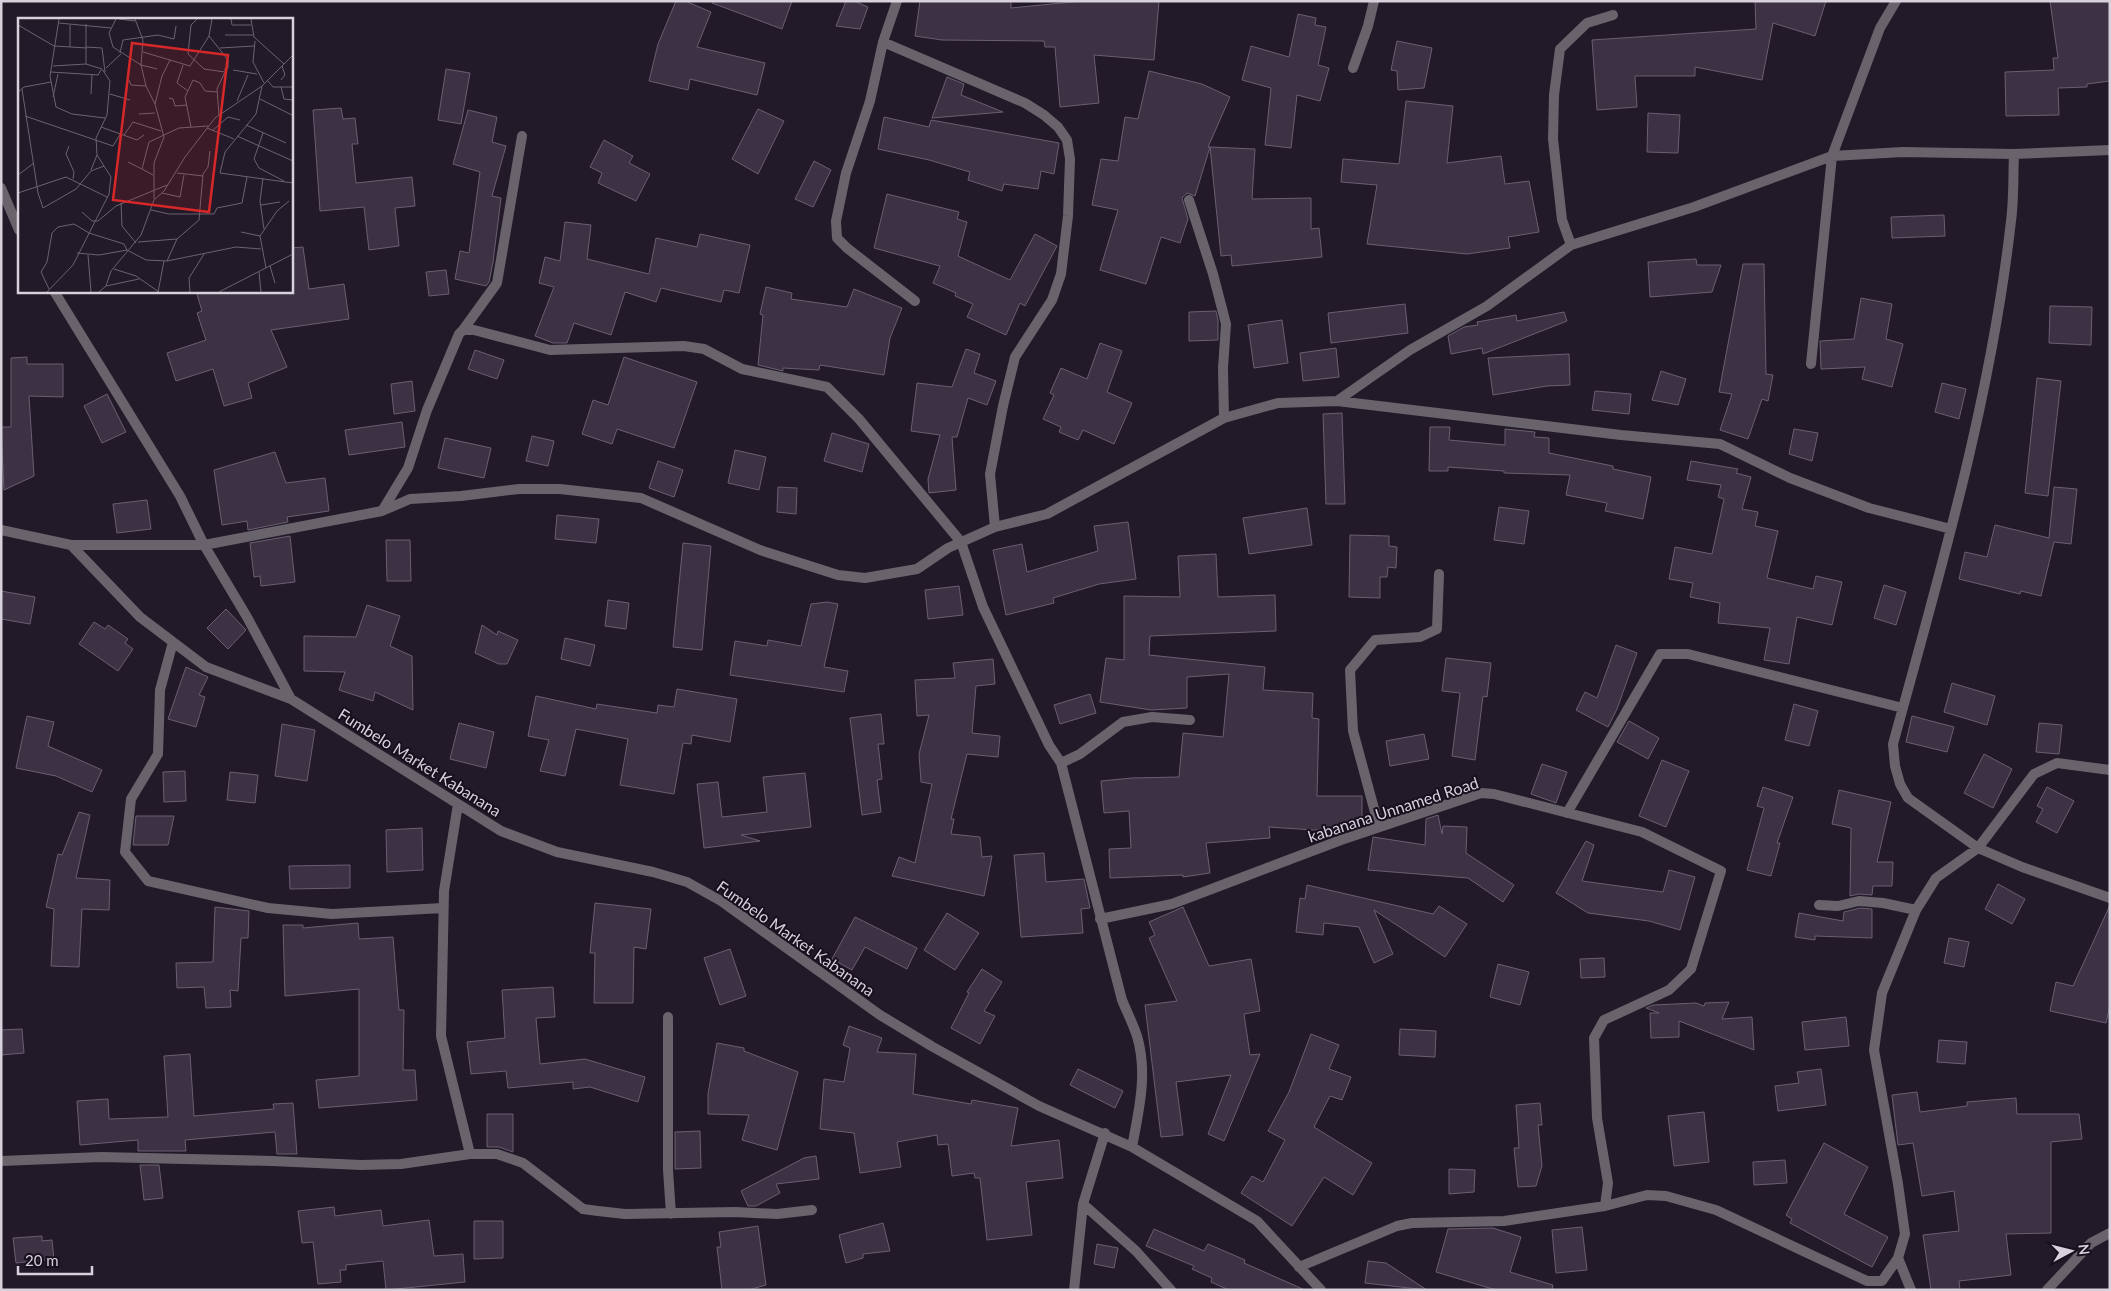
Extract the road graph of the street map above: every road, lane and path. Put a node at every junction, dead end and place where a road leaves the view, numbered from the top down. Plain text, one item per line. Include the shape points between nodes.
1 (897, 1) edge
2 (1374, 1) edge
3 (1896, 1) edge
4 (1613, 15) dead end
5 (883, 42) junction
6 (1353, 68) dead end
7 (522, 136) dead end
8 (2110, 150) edge
9 (2014, 154) junction
10 (1832, 156) junction
11 (1, 188) edge
12 (1189, 200) dead end
13 (18, 228) edge
14 (1571, 245) junction
15 (55, 292) edge
16 (914, 300) dead end
17 (463, 330) junction
18 (1811, 364) dead end
19 (1337, 401) junction
20 (1224, 418) junction
21 (382, 511) junction
22 (995, 527) junction
23 (1951, 529) junction
24 (1, 530) edge
25 (961, 542) junction
26 (71, 545) junction
27 (204, 545) junction
28 (1439, 574) dead end
29 (173, 642) junction
30 (291, 700) junction
31 (1903, 708) junction
32 (1190, 720) dead end
33 (1061, 763) junction
34 (2110, 770) edge
35 (458, 804) junction
36 (1567, 813) junction
37 (1379, 827) junction
38 (1978, 848) junction
39 (2110, 898) edge
40 (1819, 906) dead end
41 (443, 908) junction
42 (1916, 910) junction
43 (1100, 919) junction
44 (668, 1017) dead end
45 (1105, 1133) junction
46 (1132, 1147) junction
47 (470, 1154) junction
48 (1, 1161) edge
49 (1083, 1204) junction
50 (1605, 1206) junction
51 (812, 1210) dead end
52 (671, 1214) junction
53 (2110, 1233) edge
54 (1898, 1258) junction
55 (1299, 1267) junction
56 (1074, 1290) edge
57 (1171, 1290) edge
58 (1322, 1290) edge
59 (1911, 1290) edge
60 (2047, 1290) edge

1 - 5 street
2 - 6 street
3 - 10 street via 1880,28
4 - 14 street via 1587,23 1560,49 1553,139 1562,220
5 - 16 street via 870,100 846,173 836,220 838,238 878,274
5 - 22 street via 1025,104 1044,115 1067,140 1070,159 1068,216 1061,274 1052,300 1015,357 990,474
7 - 17 street via 496,283
8 - 9 street
9 - 10 street via 1903,152
9 - 23 street via 2012,220 1992,356
10 - 14 street via 1694,207
10 - 18 street
11 - 13 street
12 - 20 street via 1226,324
14 - 19 street via 1487,306 1410,350
15 - 27 street via 180,496
17 - 21 street via 427,410 408,468
17 - 25 street via 550,350 684,346 704,349 742,369 827,387 884,447
19 - 20 street via 1278,403
19 - 23 street via 1720,444 1790,478 1869,508
20 - 22 street via 1047,514
21 - 25 street via 410,499 519,489 560,489 641,498 760,550 838,576 865,578 917,569
21 - 27 street
22 - 25 street
23 - 31 street
24 - 26 street
25 - 33 street via 983,607
26 - 27 street
26 - 29 street, Fumbelo Market Kabanana via 140,617
27 - 30 street
28 - 37 street via 1437,629 1420,637 1375,640 1350,670 1353,731
29 - 30 street, Fumbelo Market Kabanana via 206,667
29 - 41 street via 160,690 158,754 131,799 125,852 148,882 268,908 332,914
30 - 35 street, Fumbelo Market Kabanana
31 - 36 street via 1688,654 1660,654
31 - 38 street via 1894,744 1900,784 1908,798
32 - 33 street via 1152,717 1123,722 1080,754
33 - 43 street
34 - 38 street via 2057,763 2034,774
35 - 41 street
35 - 45 street, Fumbelo Market Kabanana via 501,830 557,852 687,882 721,901 880,1015 933,1047 1039,1106
36 - 37 street, kabanana Unnamed Road via 1481,793
36 - 50 street, kabanana Unnamed Road via 1642,832 1721,871 1691,970 1669,990 1604,1020 1594,1038 1597,1118 1608,1183
37 - 43 street, kabanana Unnamed Road via 1172,904
38 - 39 street
38 - 42 street via 1936,878
40 - 42 street via 1860,901
41 - 47 street via 441,1036
42 - 54 street via 1882,993 1874,1050 1905,1234
43 - 46 street via 1140,1051 1142,1090
44 - 52 street
45 - 46 street, Fumbelo Market Kabanana
45 - 49 street
46 - 55 street, Fumbelo Market Kabanana via 1257,1221
47 - 48 street via 401,1164 361,1165 101,1158
47 - 52 street via 497,1154 523,1163 584,1208 625,1214
49 - 56 street
49 - 57 street via 1136,1251
50 - 54 street via 1646,1195 1666,1196 1716,1210 1867,1281 1882,1281
50 - 55 street via 1504,1220 1396,1226
51 - 52 street via 777,1214
53 - 60 street via 2090,1243
54 - 59 street
55 - 58 street, Fumbelo Market Kabanana

